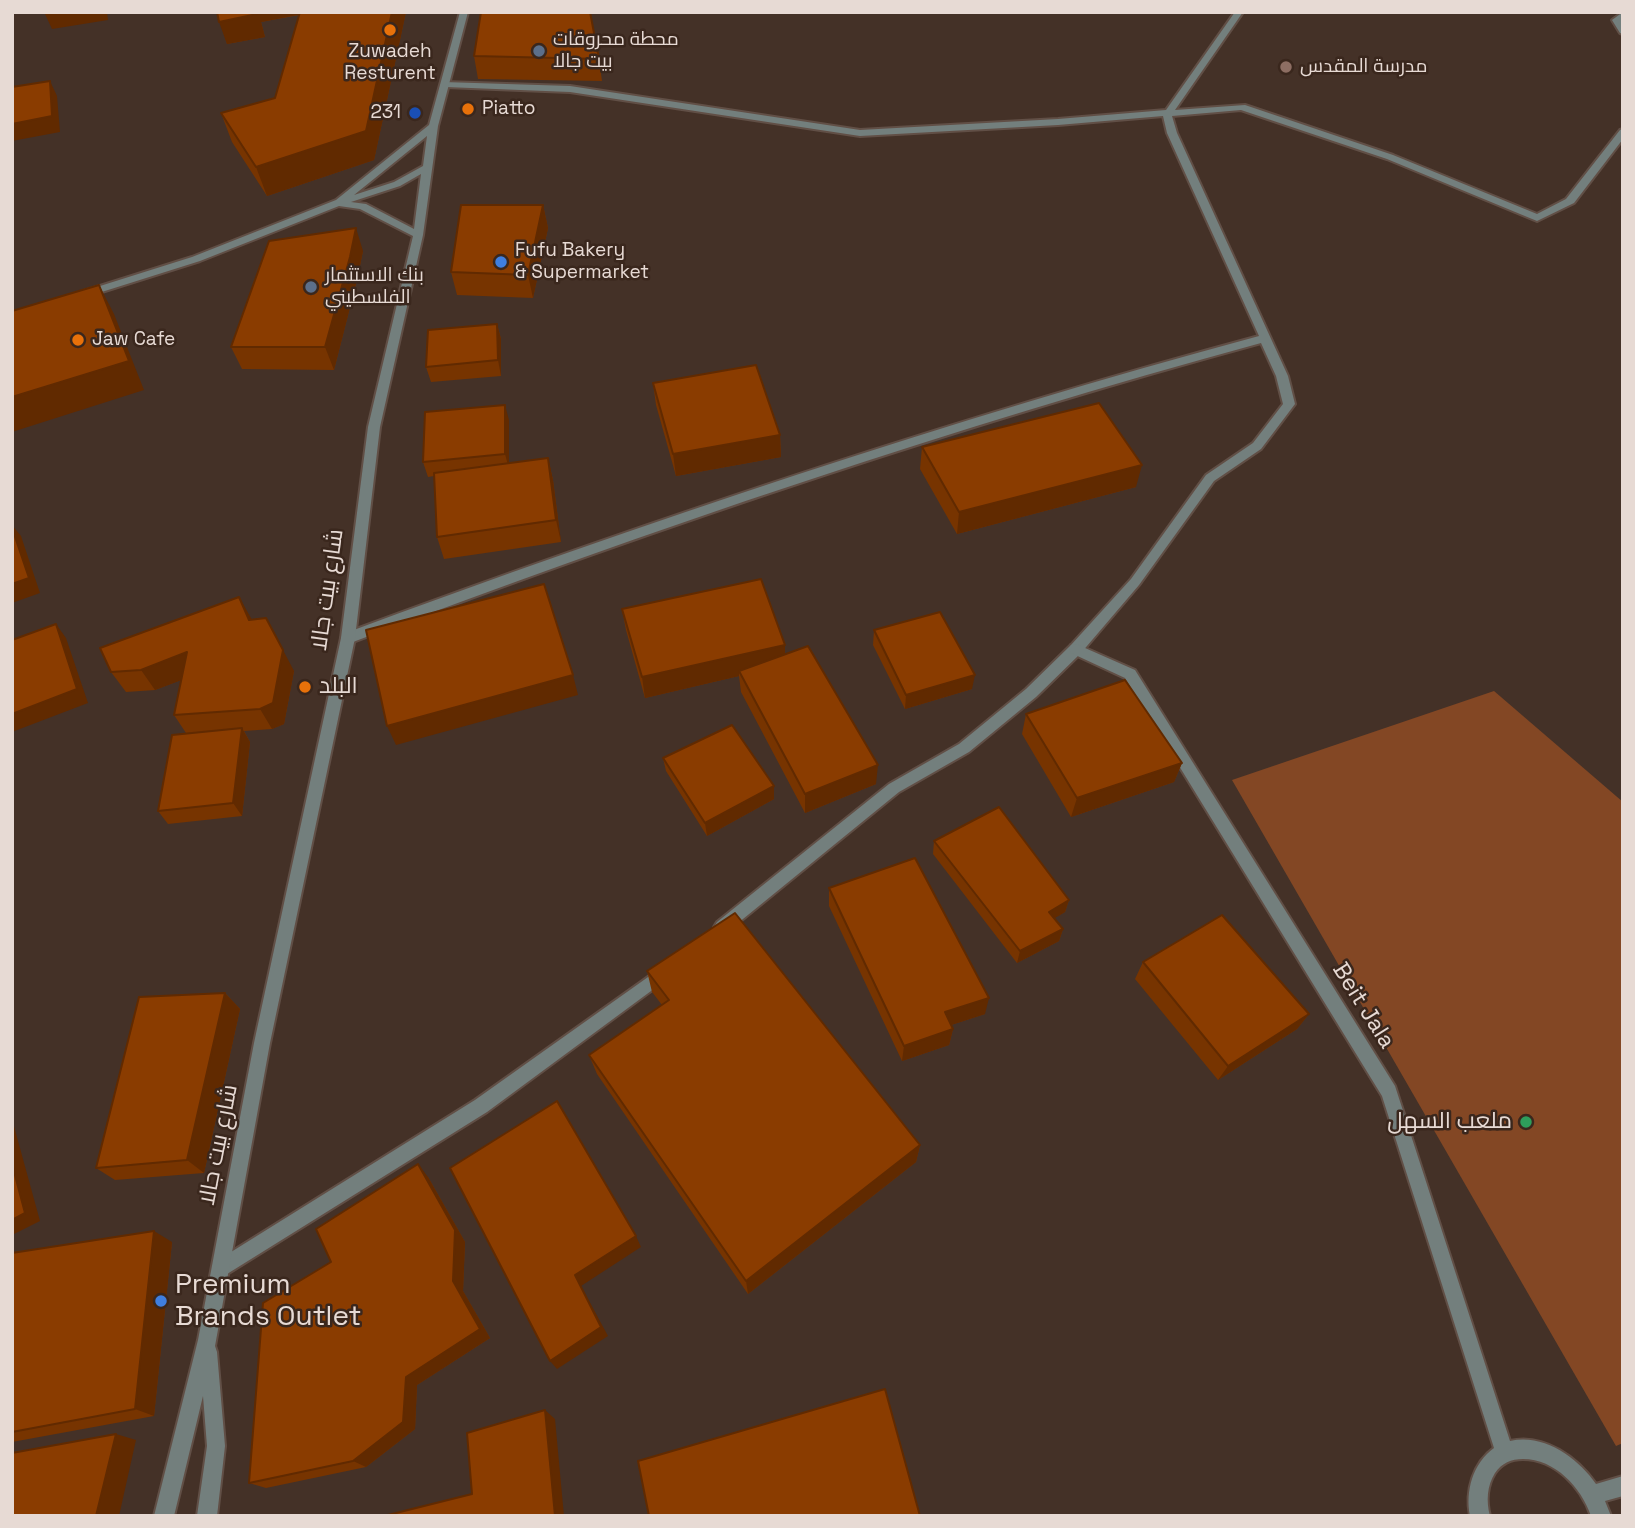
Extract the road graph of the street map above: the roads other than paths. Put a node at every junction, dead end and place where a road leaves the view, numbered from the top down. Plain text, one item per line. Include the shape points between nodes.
1 (464, 12) edge
2 (1240, 12) edge
3 (1623, 15) edge
4 (1623, 31) edge
5 (446, 84) junction
6 (1167, 115) junction
7 (433, 126) junction
8 (1623, 132) edge
9 (426, 168) junction
10 (397, 184) junction
11 (423, 194) junction
12 (338, 203) junction
13 (418, 235) junction
14 (70, 299) edge
15 (1265, 338) junction
16 (348, 638) junction
17 (1076, 649) junction
18 (712, 936) edge
19 (674, 967) edge
20 (221, 1268) junction
21 (207, 1340) junction
22 (1504, 1451) junction
23 (1623, 1486) edge
24 (1593, 1495) junction
25 (164, 1516) edge
26 (207, 1516) edge
27 (1480, 1516) edge
28 (1601, 1516) edge

1 - 5 street, شارع بيت جالا
2 - 6 street
3 - 4 street via 1616,20
5 - 6 street via 570,89 860,133
5 - 7 street, شارع بيت جالا
6 - 8 street via 1242,107 1391,157 1537,218 1570,201
6 - 15 street
7 - 9 street, شارع بيت جالا
7 - 12 street
9 - 10 street
9 - 11 street, شارع بيت جالا
10 - 11 street
10 - 12 street
11 - 13 street, شارع بيت جالا
12 - 13 street via 362,206
12 - 14 street via 196,259
13 - 16 street, شارع بيت جالا via 374,427
15 - 16 street via 1122,375 747,492
15 - 17 street via 1289,404 1257,446 1210,478 1135,582
16 - 20 street, شارع بيت جالا via 262,1043
17 - 18 street via 964,748 894,788
17 - 22 street, Beit Jala via 1130,674 1389,1092
19 - 20 street via 481,1106
20 - 21 street, شارع بيت جالا
21 - 25 street, شارع بيت جالا
21 - 26 street, شارع بيت جالا via 216,1446
22 - 24 street via 1527,1448 1551,1455 1574,1471
22 - 27 street via 1488,1465 1478,1486
23 - 24 street
24 - 28 street

